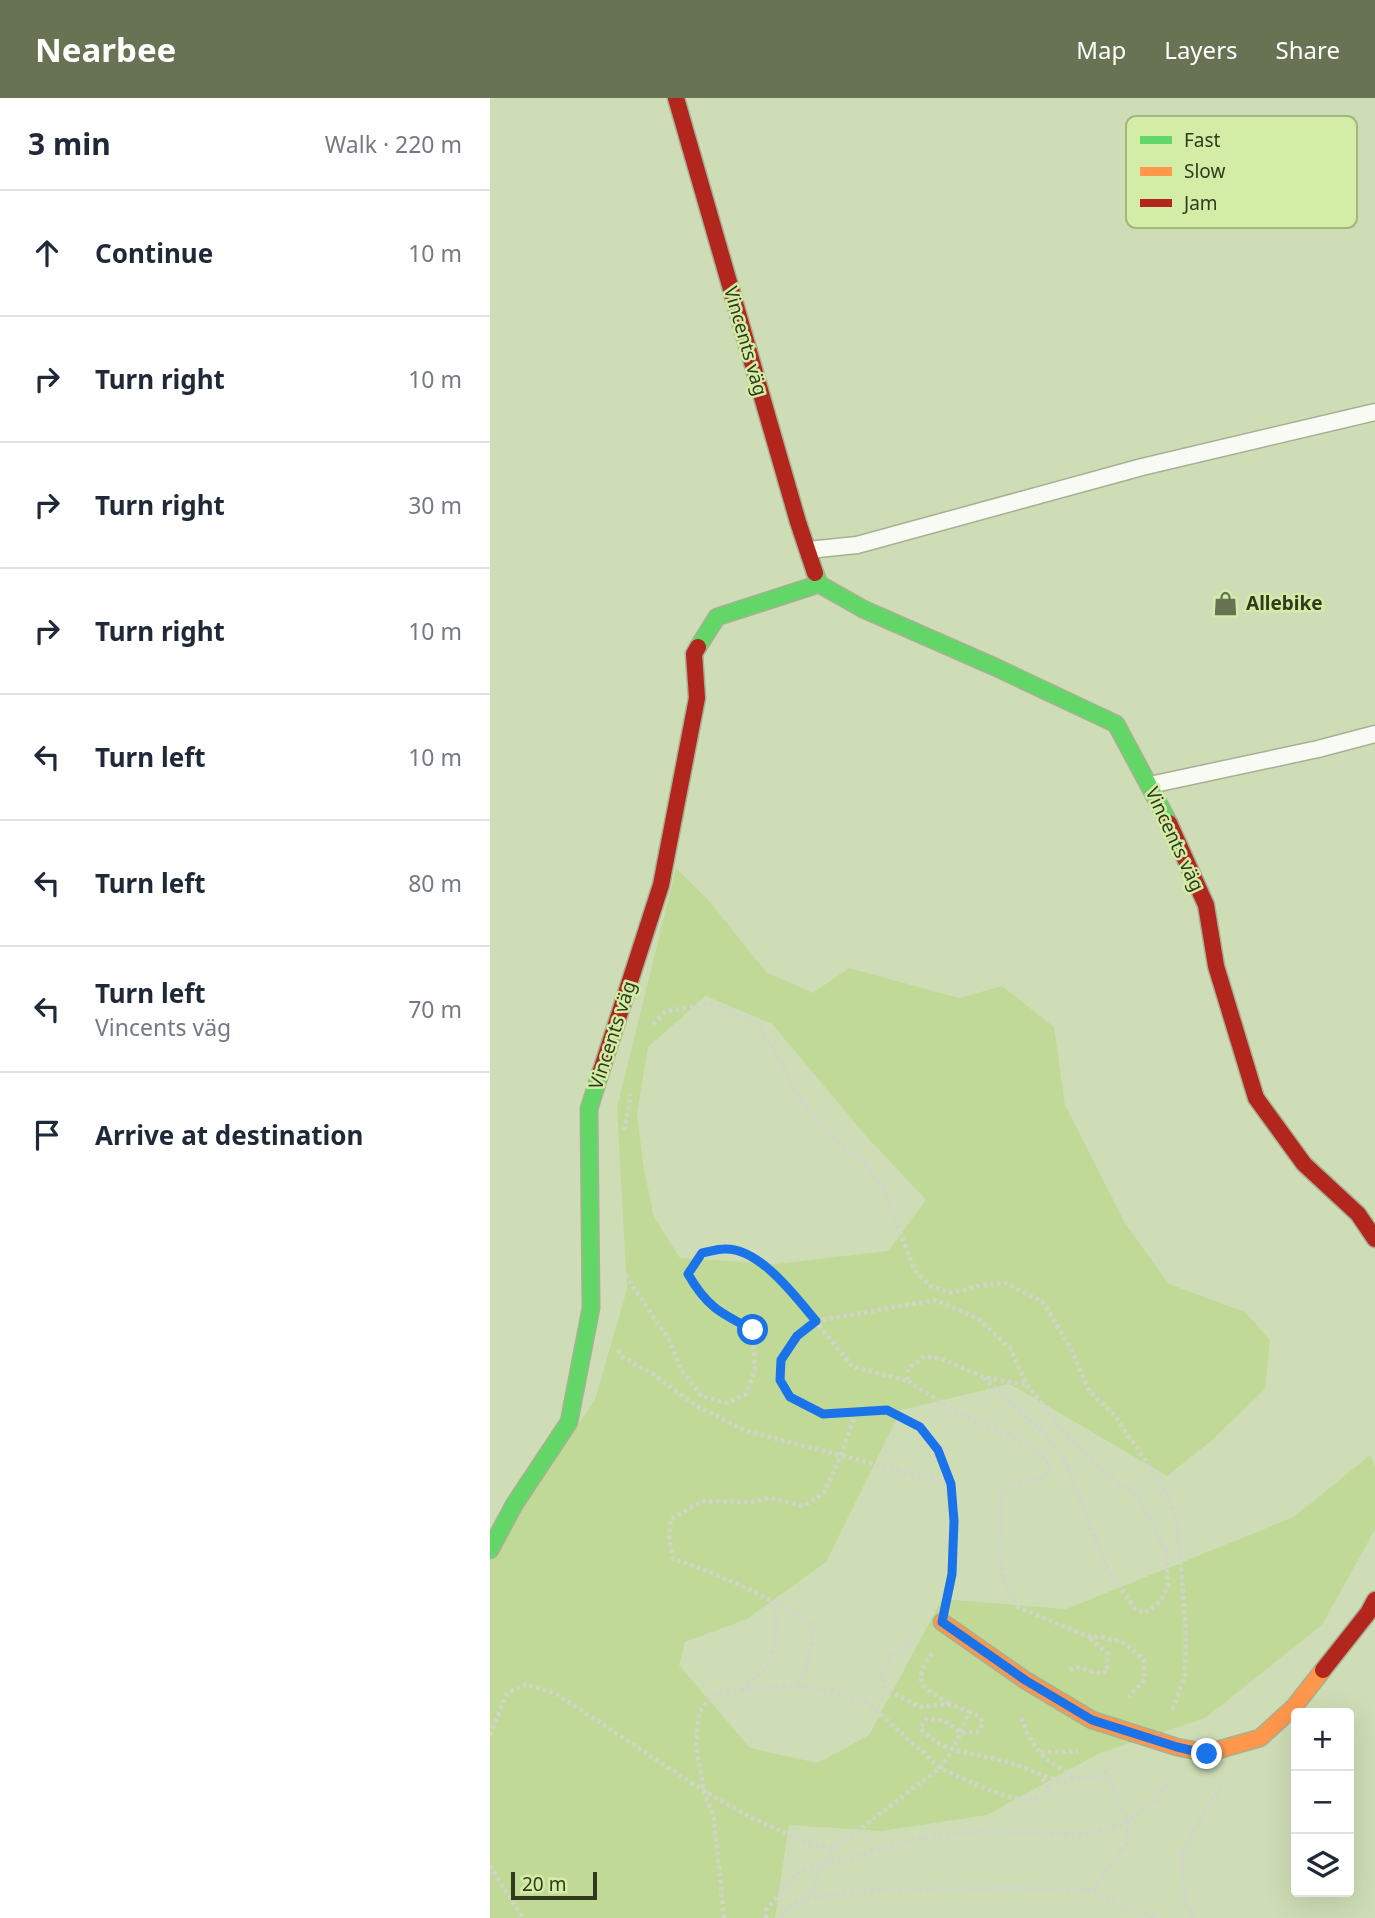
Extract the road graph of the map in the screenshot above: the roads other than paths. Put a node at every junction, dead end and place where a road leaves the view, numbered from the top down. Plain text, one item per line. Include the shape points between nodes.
1 (676, 98) edge
2 (1375, 412) edge
3 (808, 550) junction
4 (819, 584) junction
5 (1375, 734) edge
6 (1150, 785) junction
7 (1375, 1239) edge
8 (490, 1549) edge
9 (1375, 1600) edge
10 (942, 1622) road end

1 - 3 street, Vincents väg
2 - 3 lane via 1142,467 858,545
3 - 4 street, Vincents väg
4 - 6 street, Vincents väg via 863,609 1116,724
4 - 8 street, Vincents väg via 718,617 694,654 697,698 661,885 589,1109 591,1308 569,1422
5 - 6 lane
6 - 7 street, Vincents väg via 1206,905 1216,965 1256,1098 1304,1164 1358,1214
9 - 10 street via 1294,1707 1260,1738 1207,1754 1092,1720

